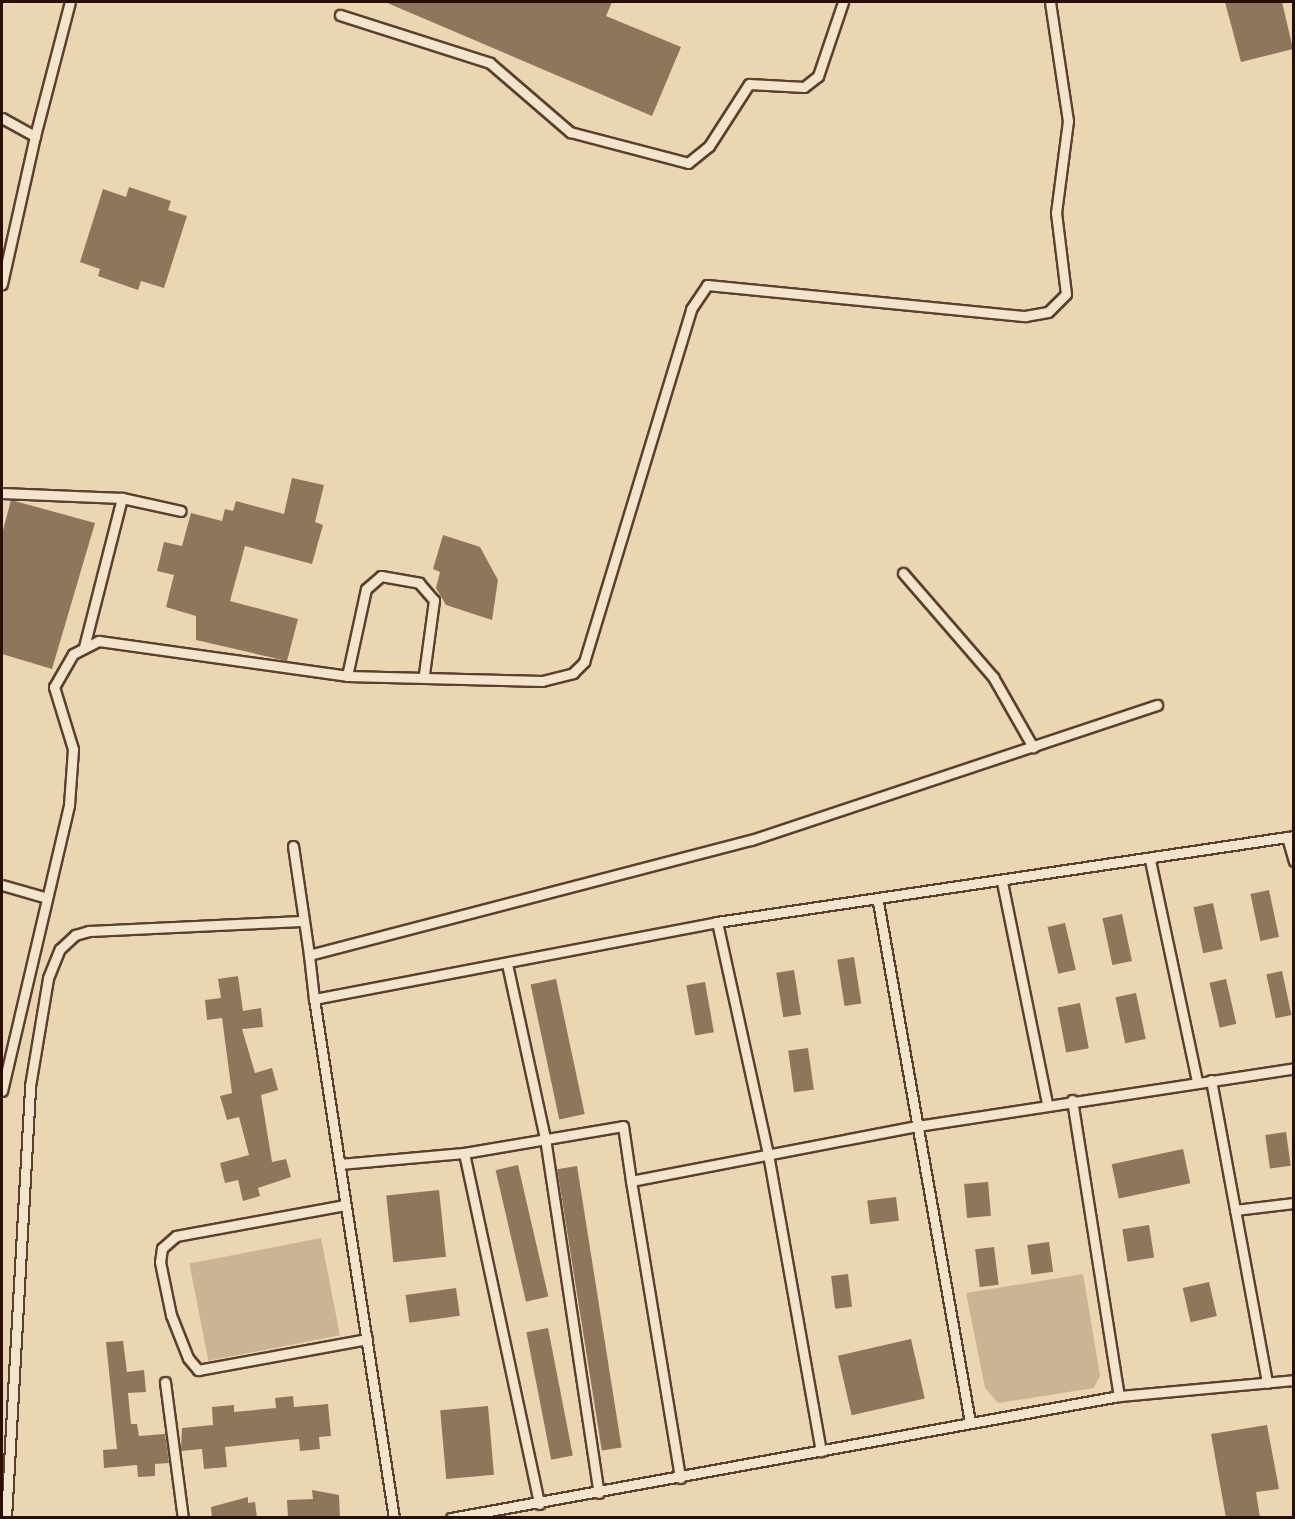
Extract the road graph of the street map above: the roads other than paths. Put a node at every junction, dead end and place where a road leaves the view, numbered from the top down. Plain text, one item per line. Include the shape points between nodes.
1 (70, 2) edge
2 (843, 2) edge
3 (1050, 2) edge
4 (340, 15) dead end
5 (2, 118) edge
6 (35, 136) junction
7 (2, 284) edge
8 (2, 493) edge
9 (122, 498) junction
10 (181, 512) dead end
11 (903, 573) dead end
12 (84, 647) junction
13 (424, 674) junction
14 (347, 676) junction
15 (1157, 705) dead end
16 (1033, 747) junction
17 (1290, 836) edge
18 (293, 846) dead end
19 (1150, 860) junction
20 (1293, 861) edge
21 (1002, 882) junction
22 (2, 885) edge
23 (44, 897) junction
24 (878, 902) junction
25 (302, 921) junction
26 (717, 922) junction
27 (309, 956) junction
28 (507, 964) junction
29 (314, 999) junction
30 (1293, 1068) edge
31 (1211, 1080) junction
32 (1197, 1082) junction
33 (2, 1091) edge
34 (1072, 1100) junction
35 (1047, 1104) junction
36 (917, 1126) junction
37 (545, 1138) junction
38 (464, 1153) junction
39 (768, 1154) junction
40 (340, 1164) junction
41 (631, 1181) junction
42 (1293, 1203) edge
43 (345, 1205) junction
44 (1235, 1210) junction
45 (367, 1339) junction
46 (1292, 1380) edge
47 (165, 1382) dead end
48 (1267, 1383) junction
49 (1293, 1391) edge
50 (1119, 1396) junction
51 (970, 1422) junction
52 (821, 1451) junction
53 (680, 1478) junction
54 (599, 1493) junction
55 (539, 1504) junction
56 (6, 1518) edge
57 (183, 1518) edge
58 (394, 1518) edge
59 (451, 1518) edge

1 - 6 lane
2 - 4 lane via 818,76 804,87 749,84 710,146 688,163 570,132 490,63
3 - 13 lane via 1068,121 1056,213 1067,276 1066,294 1059,304 1025,316 707,285 691,309 584,662 573,674 542,681
5 - 6 lane
6 - 7 lane
8 - 9 lane
9 - 10 lane
9 - 12 lane
11 - 16 lane via 993,677
12 - 14 lane via 99,641 136,644
12 - 23 lane via 59,670 54,687 73,749 73,774
13 - 14 lane
13 - 14 lane via 434,600 419,583 381,576 366,589
15 - 16 lane
16 - 27 lane via 751,840
17 - 19 lane
17 - 20 lane
18 - 25 lane
19 - 21 lane
19 - 32 lane
21 - 24 lane
21 - 35 lane
22 - 23 lane
23 - 33 lane
24 - 26 lane
24 - 36 lane
25 - 27 lane
25 - 56 lane via 89,931 75,935 60,949 48,978 30,1086
26 - 28 lane
26 - 39 lane
27 - 29 lane
28 - 29 lane
28 - 37 lane
29 - 40 lane
30 - 31 lane
31 - 32 lane
31 - 44 lane
32 - 34 lane
34 - 35 lane
34 - 50 lane
35 - 36 lane
36 - 39 lane
36 - 51 lane
37 - 38 lane
37 - 41 lane via 623,1126
37 - 54 lane
38 - 40 lane
38 - 55 lane
39 - 41 lane
39 - 52 lane
40 - 43 lane
41 - 53 lane
42 - 44 lane
43 - 45 lane
43 - 45 lane via 176,1236 162,1248 160,1262 171,1315 188,1358 198,1370
44 - 48 lane
45 - 58 lane
46 - 48 lane
46 - 49 lane
47 - 57 lane
48 - 50 lane
50 - 51 lane
51 - 52 lane
52 - 53 lane
53 - 54 lane
54 - 55 lane
55 - 59 lane

